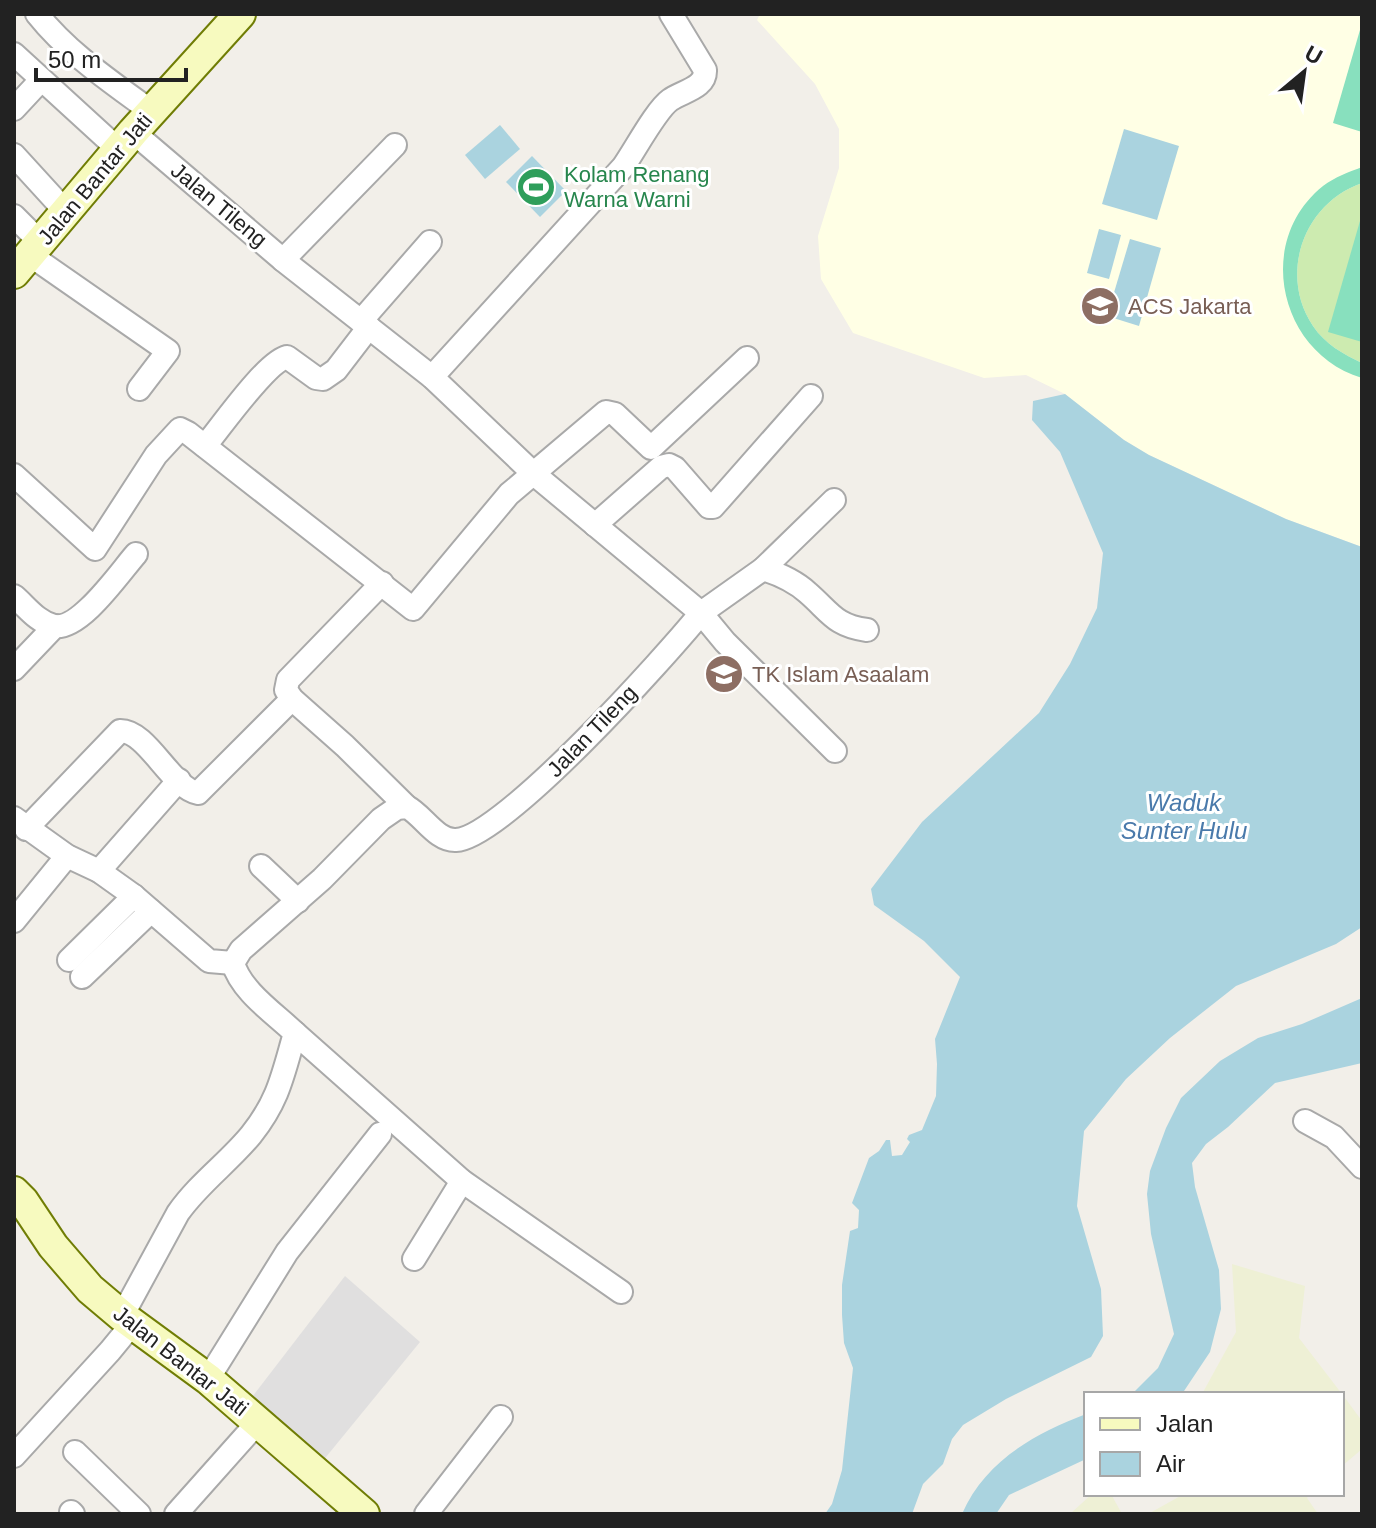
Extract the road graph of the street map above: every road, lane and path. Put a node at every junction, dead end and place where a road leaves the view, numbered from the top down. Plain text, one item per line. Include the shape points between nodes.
1 (37, 14) edge
2 (671, 14) edge
3 (228, 18) edge
4 (14, 54) edge
5 (41, 80) junction
6 (14, 109) edge
7 (135, 131) junction
8 (395, 145) dead end
9 (14, 155) edge
10 (67, 213) junction
11 (14, 216) edge
12 (430, 242) dead end
13 (28, 257) edge
14 (283, 260) junction
15 (365, 324) junction
16 (747, 358) dead end
17 (432, 377) junction
18 (139, 389) dead end
19 (811, 396) dead end
20 (205, 446) junction
21 (534, 474) junction
22 (14, 475) edge
23 (834, 500) dead end
24 (595, 525) junction
25 (136, 554) dead end
26 (763, 569) junction
27 (382, 583) junction
28 (16, 600) edge
29 (701, 613) junction
30 (55, 626) junction
31 (867, 630) dead end
32 (14, 669) edge
33 (292, 699) junction
34 (835, 751) dead end
35 (179, 780) junction
36 (407, 807) junction
37 (20, 824) edge
38 (67, 856) junction
39 (261, 866) dead end
40 (99, 871) junction
41 (298, 901) junction
42 (142, 904) junction
43 (14, 921) edge
44 (233, 963) junction
45 (75, 968) dead end
46 (295, 1033) junction
47 (1305, 1121) dead end
48 (380, 1134) dead end
49 (1362, 1167) edge
50 (462, 1181) junction
51 (14, 1192) edge
52 (414, 1259) dead end
53 (621, 1292) dead end
54 (127, 1320) junction
55 (208, 1379) junction
56 (501, 1417) dead end
57 (258, 1422) junction
58 (75, 1452) dead end
59 (14, 1456) edge
60 (139, 1514) edge
61 (176, 1514) edge
62 (364, 1514) edge
63 (426, 1514) edge

1 - 7 street
2 - 17 street via 705,70 702,82 660,109 623,167
3 - 7 street, Jalan Bantar Jati
4 - 5 street
5 - 6 street
5 - 7 street
7 - 10 street, Jalan Bantar Jati
7 - 14 street, Jalan Tileng
8 - 14 street
9 - 10 street
10 - 13 street, Jalan Bantar Jati
11 - 13 street
12 - 15 street
13 - 18 street via 168,351
14 - 15 street, Jalan Tileng
15 - 17 street, Jalan Tileng
15 - 20 street via 336,370 323,379 287,357 280,359
16 - 21 street via 651,448 615,414 606,412
17 - 21 street, Jalan Tileng
19 - 24 street via 713,507 669,465
20 - 22 street via 180,429 174,432 95,549
20 - 27 street
21 - 24 street, Jalan Tileng
21 - 27 street via 509,494 416,608 409,609
23 - 26 street
24 - 29 street, Jalan Tileng
25 - 30 street via 85,612 70,624
26 - 29 street
26 - 31 street via 809,593 837,621
27 - 33 street via 288,680 286,690
28 - 30 street
29 - 34 street
29 - 36 street, Jalan Tileng via 548,777 471,836 447,838
30 - 32 street
33 - 35 street via 201,792
33 - 36 street, Jalan Tileng
35 - 37 street via 131,733 120,731
35 - 40 street
36 - 41 street via 381,819
37 - 38 street
38 - 40 street
38 - 43 street
39 - 41 street
40 - 42 street
41 - 44 street via 254,937
42 - 44 street via 209,961
42 - 45 street
44 - 46 street via 254,995
46 - 50 street
46 - 54 street via 283,1080 265,1115 189,1197
47 - 49 street via 1334,1137
48 - 55 street via 287,1252
50 - 52 street
50 - 53 street
51 - 54 street, Jalan Bantar Jati via 90,1289
54 - 55 street, Jalan Bantar Jati
54 - 59 street
55 - 57 street, Jalan Bantar Jati
56 - 63 street
57 - 61 street
57 - 62 street, Jalan Bantar Jati
58 - 60 street

